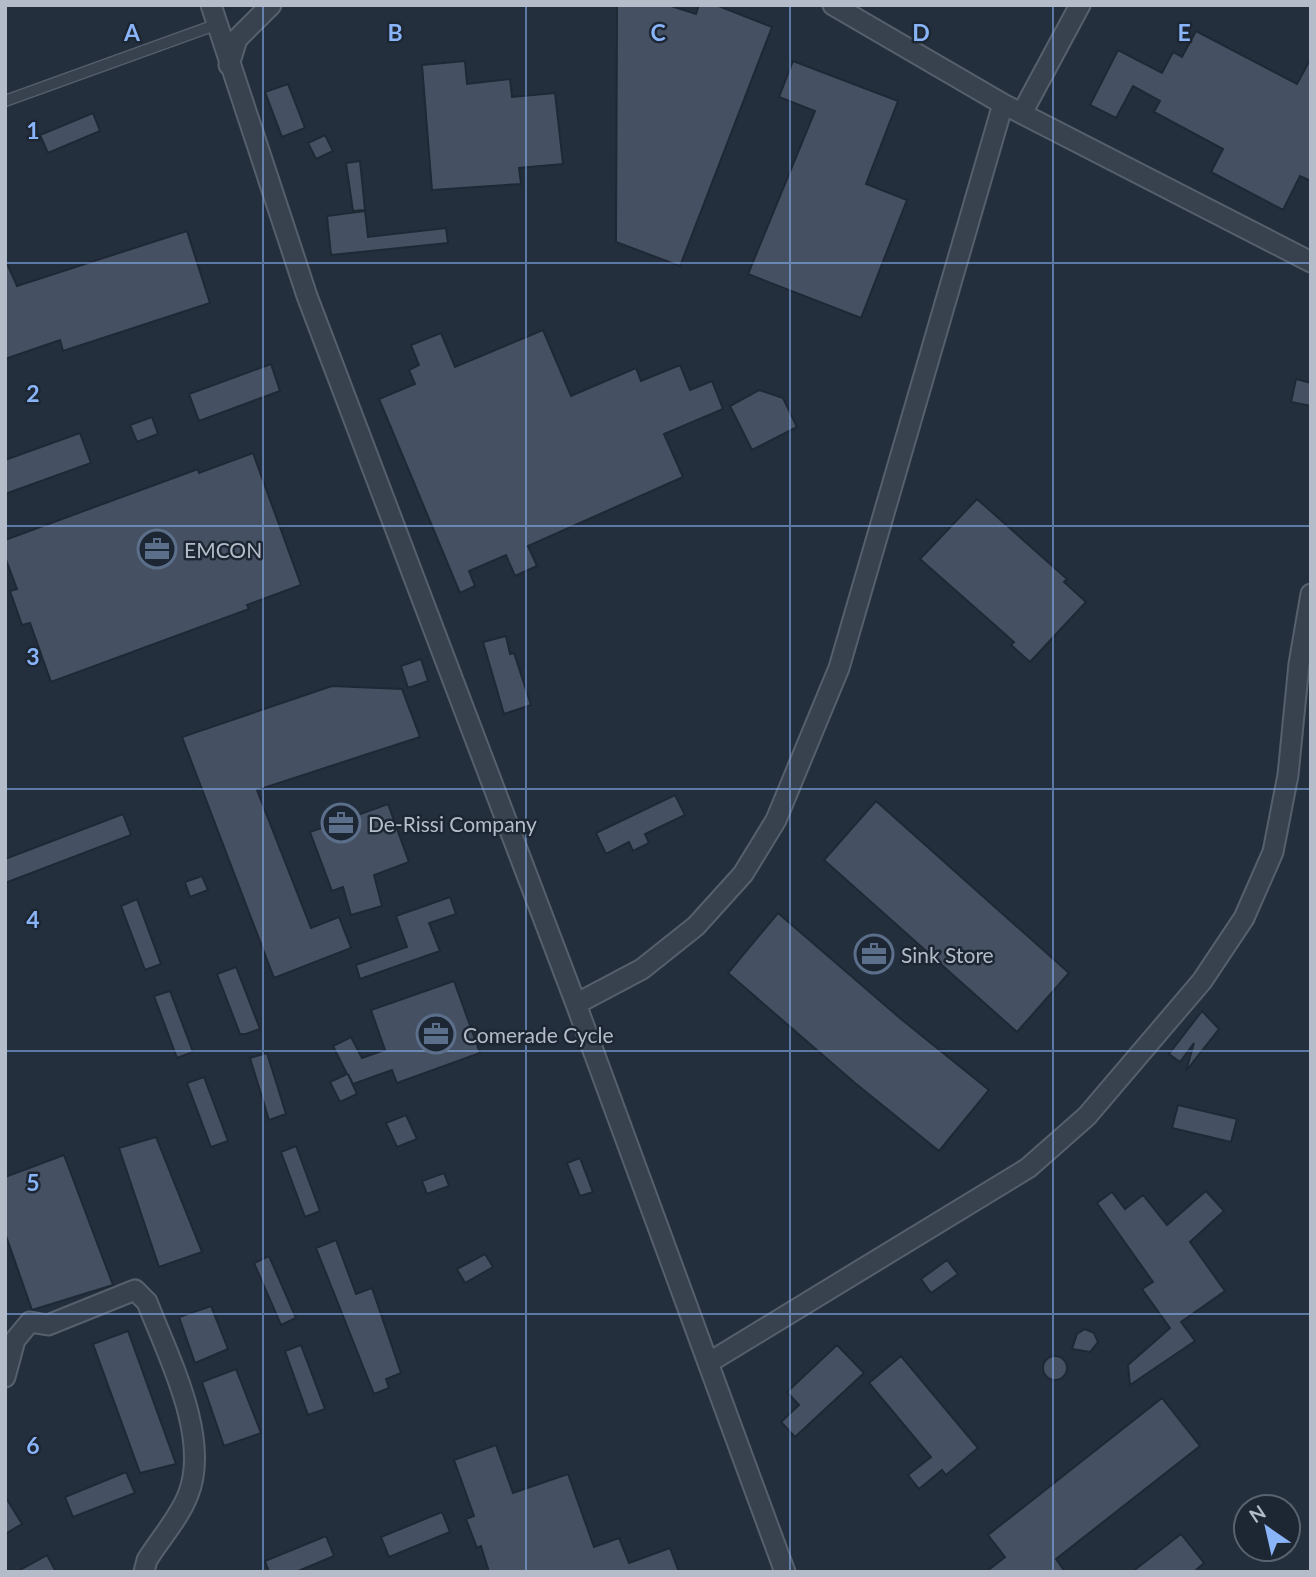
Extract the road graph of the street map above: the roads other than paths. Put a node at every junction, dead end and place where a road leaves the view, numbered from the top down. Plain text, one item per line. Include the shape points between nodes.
1 (211, 5) edge
2 (271, 5) edge
3 (833, 5) edge
4 (1080, 5) edge
5 (218, 24) junction
6 (229, 65) junction
7 (5, 101) edge
8 (1003, 104) junction
9 (1022, 113) junction
10 (1311, 262) edge
11 (1311, 594) edge
12 (576, 1004) junction
13 (708, 1363) junction
14 (5, 1377) edge
15 (144, 1572) edge
16 (785, 1572) edge

1 - 5 street
2 - 6 street via 237,39
3 - 8 street
4 - 9 street
5 - 6 street
5 - 7 lane
6 - 12 street via 307,296
8 - 9 street
8 - 12 street via 839,668 776,820 743,874 696,926 642,969
9 - 10 street
11 - 13 street via 1288,775 1273,852 1244,918 1202,981 1087,1116 1028,1168
12 - 13 street
13 - 16 street
14 - 15 street via 15,1340 30,1322 48,1325 135,1290 147,1303 189,1416 195,1453 189,1493

